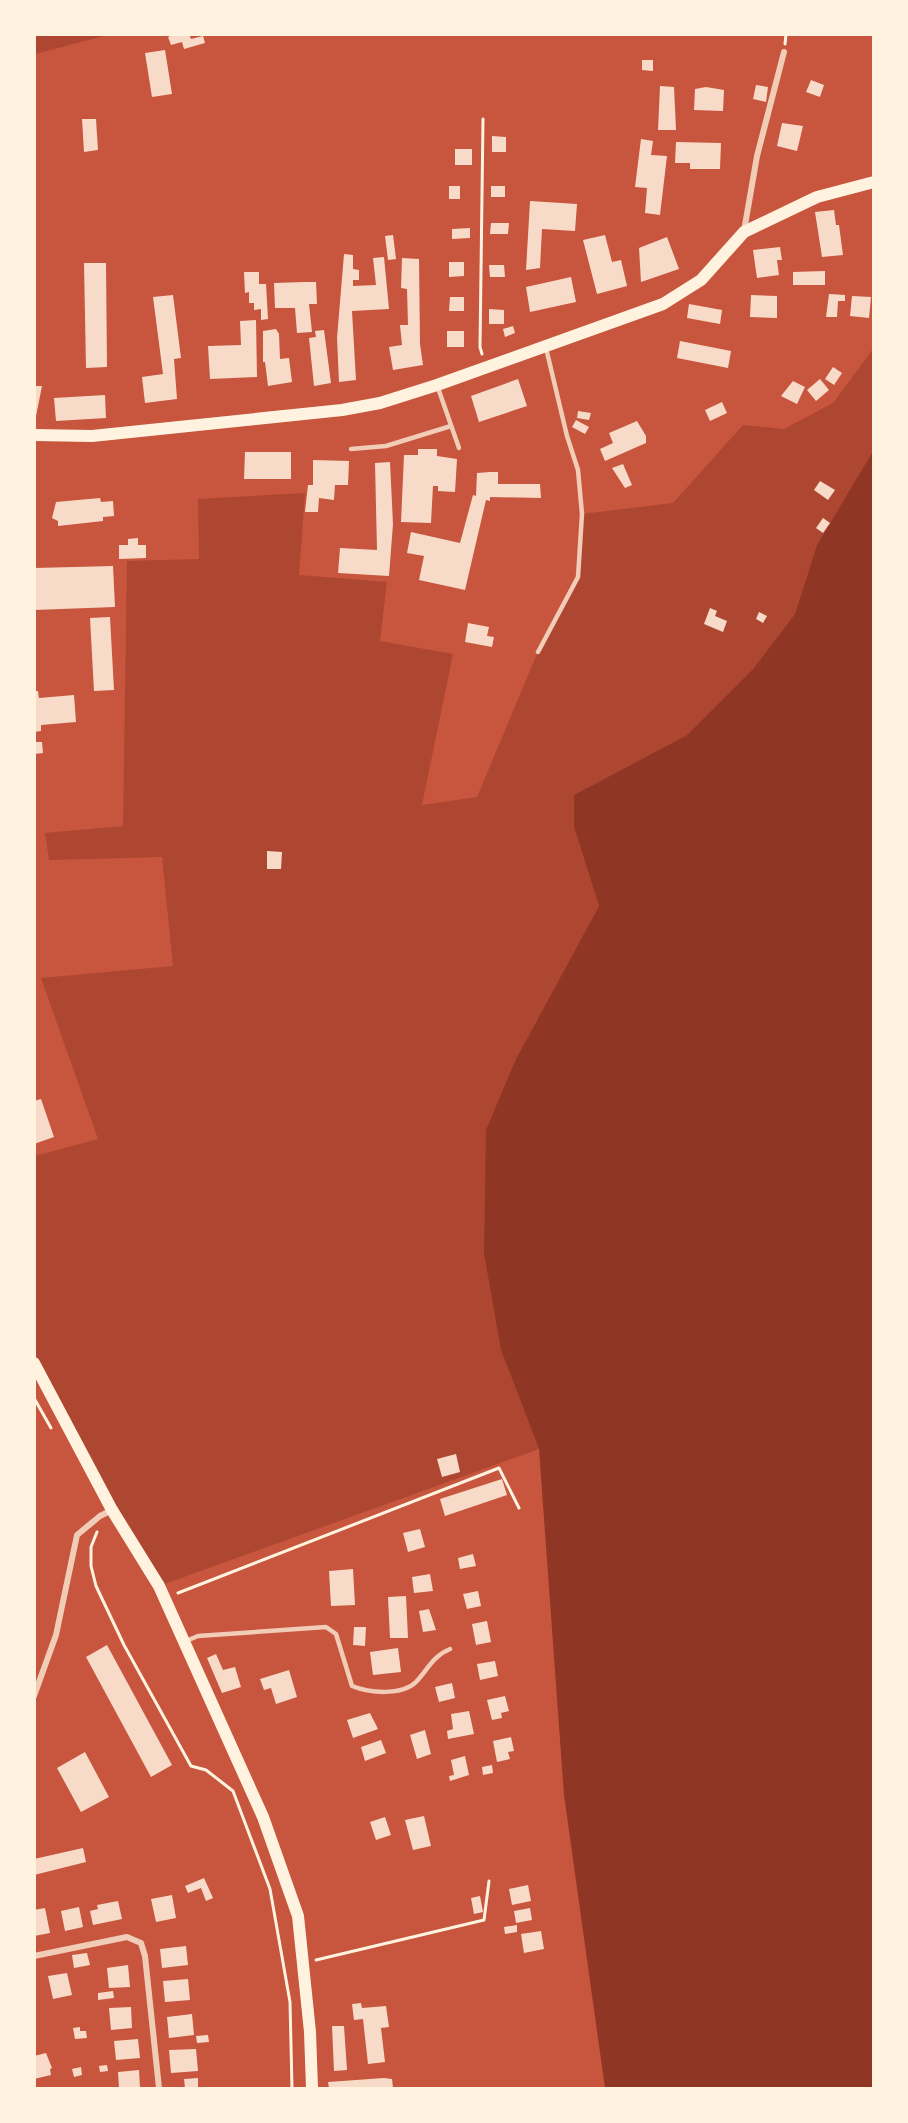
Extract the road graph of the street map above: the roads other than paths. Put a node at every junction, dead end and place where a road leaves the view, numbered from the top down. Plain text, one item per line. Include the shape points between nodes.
1 (784, 52) dead end
2 (873, 182) edge
3 (744, 232) junction
4 (546, 346) junction
5 (437, 385) junction
6 (451, 426) junction
7 (34, 435) edge
8 (459, 448) dead end
9 (351, 449) dead end
10 (538, 652) dead end
11 (34, 1363) edge
12 (112, 1510) junction
13 (184, 1642) junction
14 (450, 1649) dead end
15 (34, 1696) edge
16 (34, 1956) edge
17 (159, 2088) edge
18 (312, 2088) edge

1 - 3 street
2 - 3 main road via 817,197
3 - 4 main road via 701,280 663,304
4 - 5 main road
4 - 10 lane via 578,470 582,514 578,577
5 - 6 lane
5 - 7 main road via 342,410 92,436
6 - 8 lane
6 - 9 lane via 386,446
11 - 12 main road
12 - 13 main road via 165,1597
12 - 15 street via 77,1535 56,1635
13 - 14 lane via 198,1636 326,1627 336,1634 352,1686 381,1691 414,1684 431,1662
13 - 18 main road via 263,1817 298,1916
16 - 17 street via 127,1937 141,1943

